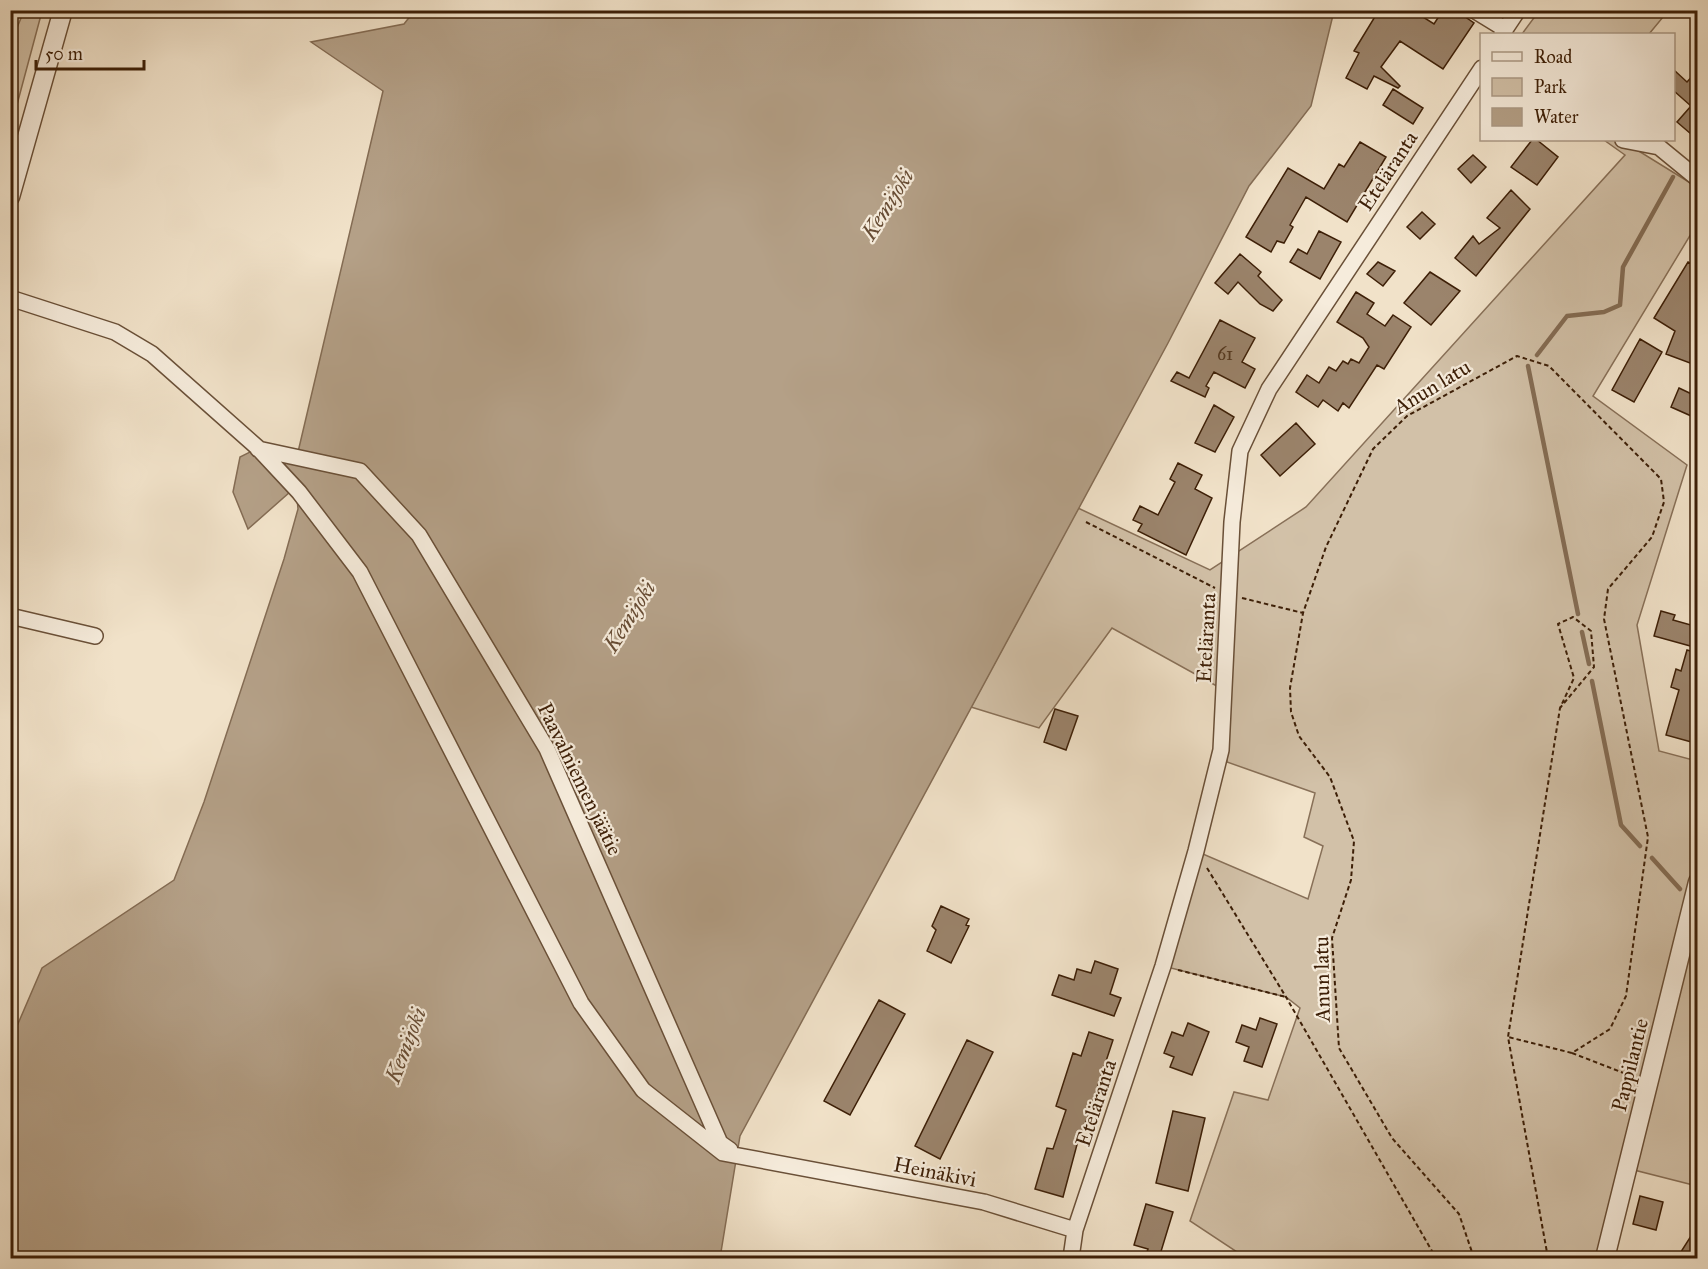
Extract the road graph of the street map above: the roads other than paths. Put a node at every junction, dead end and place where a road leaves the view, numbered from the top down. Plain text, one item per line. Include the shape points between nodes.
1 (63, 10) edge
2 (1474, 10) edge
3 (1518, 10) edge
4 (1503, 32) edge
5 (1480, 73) edge
6 (1628, 141) edge
7 (1698, 179) edge
8 (10, 197) edge
9 (10, 298) edge
10 (258, 448) junction
11 (10, 616) edge
12 (95, 636) dead end
13 (1698, 882) edge
14 (737, 1155) junction
15 (784, 1164) joint
16 (1075, 1230) junction
17 (1071, 1258) edge
18 (1605, 1258) edge

1 - 8 street
2 - 4 street
3 - 4 street
5 - 16 street, Eteläranta via 1264,399 1240,451 1232,522 1221,750 1163,966
6 - 7 street via 1659,147
9 - 10 street, Paavalniemen jäätie via 115,332 153,354
10 - 14 street, Paavalniemen jäätie via 299,492 360,572 581,1003 643,1090 723,1153
10 - 14 street, Paavalniemen jäätie via 360,471 419,535 547,749 720,1143
11 - 12 street
13 - 18 street, Pappilantie
14 - 15 street, Paavalniemen jäätie
15 - 16 street, Heinäkivi via 984,1202
16 - 17 street, Eteläranta

